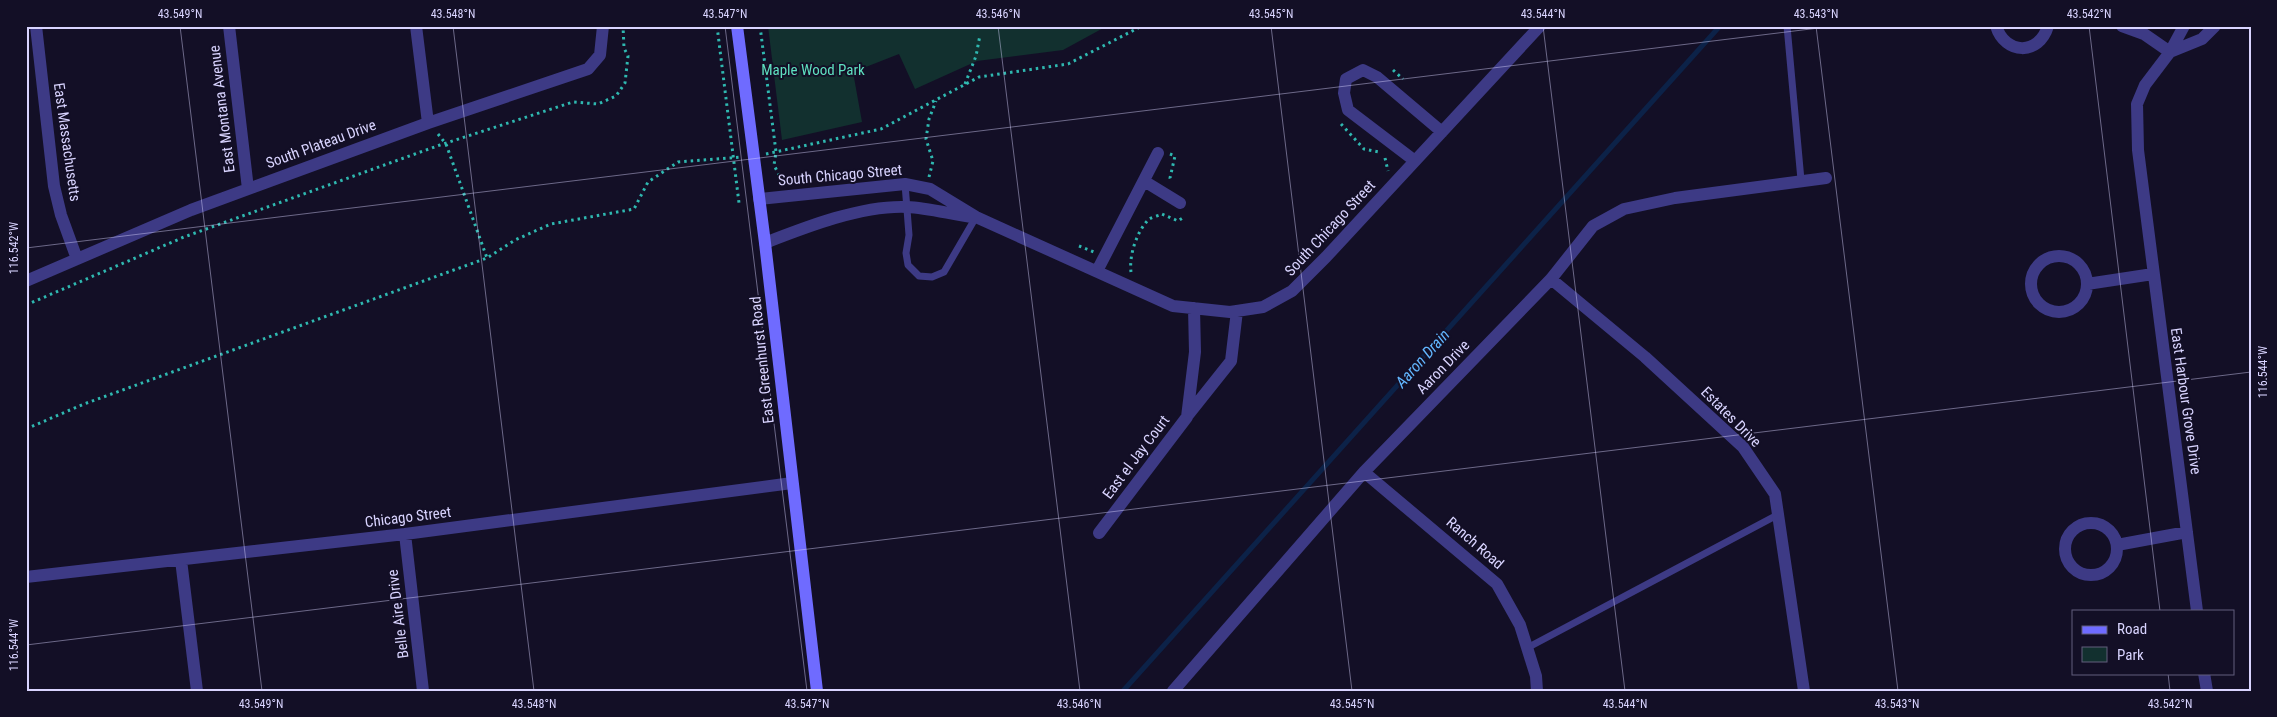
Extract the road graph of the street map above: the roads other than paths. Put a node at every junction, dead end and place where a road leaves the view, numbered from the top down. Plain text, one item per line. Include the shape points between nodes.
1 (36, 26) edge
2 (229, 26) edge
3 (416, 26) edge
4 (603, 26) edge
5 (737, 26) edge
6 (1540, 26) edge
7 (1787, 26) edge
8 (1996, 26) edge
9 (2048, 26) edge
10 (2122, 26) edge
11 (2184, 26) edge
12 (2215, 26) edge
13 (2170, 52) junction
14 (428, 123) junction
15 (1442, 132) junction
16 (1158, 153) dead end
17 (1415, 161) junction
18 (1826, 178) dead end
19 (1801, 180) junction
20 (1144, 181) junction
21 (905, 184) junction
22 (248, 188) junction
23 (759, 199) junction
24 (1180, 203) dead end
25 (906, 207) junction
26 (976, 217) junction
27 (765, 243) junction
28 (77, 259) junction
29 (1098, 270) junction
30 (2153, 274) junction
31 (1551, 279) junction
32 (26, 281) edge
33 (2087, 284) junction
34 (1194, 308) junction
35 (1237, 311) junction
36 (1187, 417) junction
37 (1364, 472) junction
38 (792, 484) junction
39 (1778, 514) junction
40 (2187, 532) junction
41 (1099, 533) dead end
42 (405, 534) junction
43 (2118, 545) junction
44 (181, 560) junction
45 (26, 577) edge
46 (2197, 610) edge
47 (1527, 648) junction
48 (2204, 674) edge
49 (197, 691) edge
50 (423, 691) edge
51 (817, 691) edge
52 (1173, 691) edge
53 (1537, 691) edge
54 (1804, 691) edge
55 (2206, 691) edge

1 - 28 street, East Massachusetts via 54,186
2 - 22 street, East Montana Avenue
3 - 14 street
4 - 14 street, South Plateau Drive via 600,55 588,69
5 - 23 main road, East Greenhurst Road
6 - 15 street, South Chicago Street
7 - 19 lane
8 - 9 street via 2007,44 2027,48 2044,37
10 - 13 street via 2144,34
11 - 13 street, East Harbour Grove Drive
12 - 13 street via 2202,39
13 - 30 street, East Harbour Grove Drive via 2145,85 2138,104 2138,150
14 - 22 street, South Plateau Drive
15 - 17 street, South Chicago Street
15 - 17 street via 1377,77 1363,70 1346,79 1344,94 1348,110
16 - 20 street
17 - 35 street, South Chicago Street via 1292,292 1262,307
18 - 19 street, Aaron Drive
19 - 31 street, Aaron Drive via 1675,198 1624,209 1594,226
20 - 24 street
20 - 29 street
21 - 23 street, South Chicago Street
21 - 25 lane
21 - 26 street, South Chicago Street via 930,189
22 - 28 street, South Plateau Drive
23 - 27 main road, East Greenhurst Road
25 - 26 street, South Chicago Street
25 - 26 lane via 908,265 919,276 932,277 944,272
25 - 27 street, South Chicago Street via 830,220
26 - 29 street, South Chicago Street
27 - 38 main road, East Greenhurst Road
28 - 32 street, South Plateau Drive
29 - 34 street, South Chicago Street via 1173,306
30 - 33 street
30 - 40 street, East Harbour Grove Drive
31 - 37 street, Aaron Drive
31 - 39 street, Estates Drive via 1645,357 1743,448 1775,494
33 - 33 street via 2080,302 2064,312 2046,309 2038,303 2031,285 2038,267 2054,257 2072,260 2080,266
34 - 35 street, South Chicago Street
34 - 36 street, East el Jay Court via 1195,352
35 - 36 street via 1231,361
36 - 41 street, East el Jay Court
37 - 47 street, Ranch Road via 1497,584 1520,625
37 - 52 street, Aaron Drive
38 - 42 street, Chicago Street
38 - 51 main road, East Greenhurst Road
39 - 47 lane
39 - 54 street, Estates Drive
40 - 43 street
40 - 46 street, East Harbour Grove Drive
42 - 44 street, Chicago Street
42 - 50 street, Belle Aire Drive
43 - 43 street via 2112,565 2094,575 2084,575 2075,570 2064,552 2070,532 2087,522 2107,527
44 - 45 street, Chicago Street
44 - 49 street
47 - 53 street, Ranch Road
48 - 55 street

